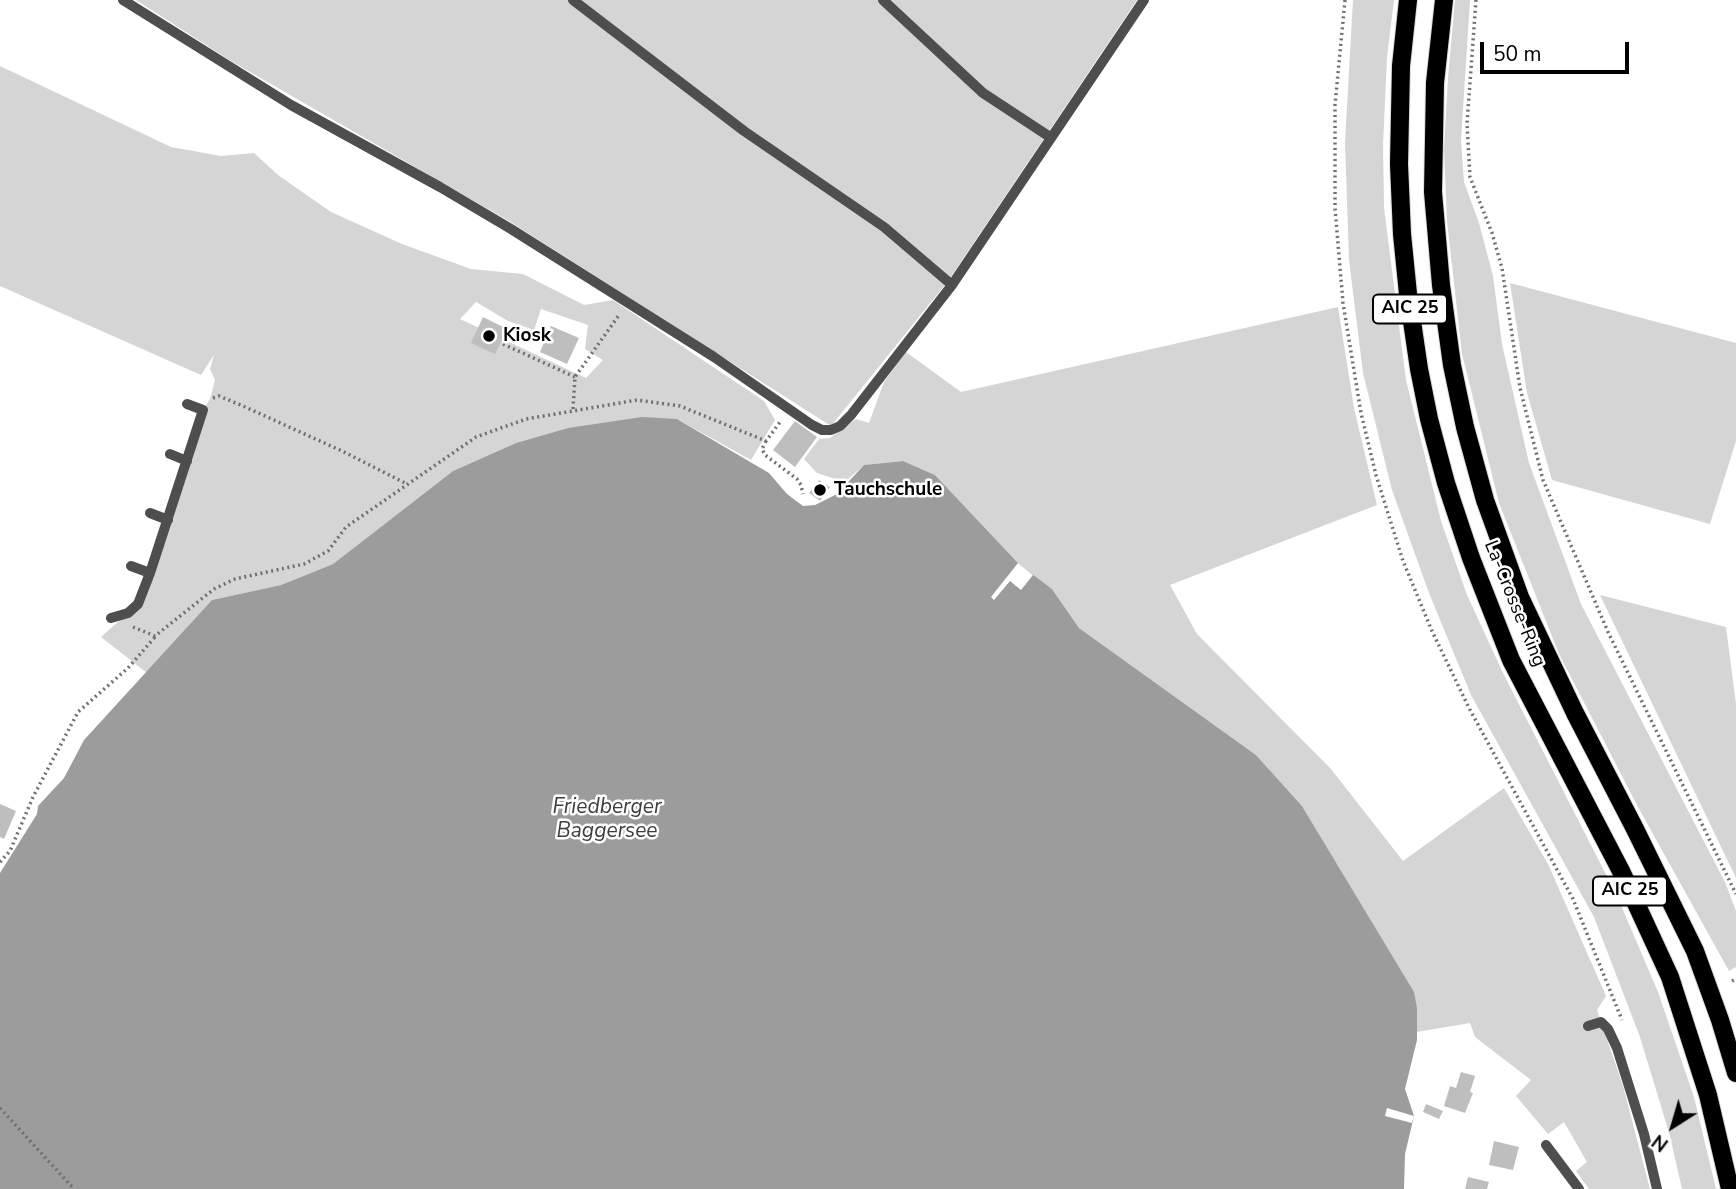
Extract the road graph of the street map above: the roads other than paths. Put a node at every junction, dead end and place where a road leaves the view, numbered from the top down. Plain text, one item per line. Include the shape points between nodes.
1 (123, 0) edge
2 (573, 0) edge
3 (883, 0) edge
4 (1144, 0) edge
5 (1408, 0) edge
6 (1444, 0) edge
7 (1050, 138) junction
8 (952, 285) junction
9 (187, 404) dead end
10 (170, 454) dead end
11 (187, 461) junction
12 (150, 513) dead end
13 (168, 520) junction
14 (131, 566) dead end
15 (150, 573) junction
16 (111, 618) road end
17 (1588, 1026) dead end
18 (1736, 1073) edge
19 (1546, 1145) dead end
20 (1579, 1189) edge
21 (1657, 1189) edge
22 (1730, 1189) edge

1 - 8 lane via 291,105 440,187 628,302 822,430 840,426 851,415
2 - 8 lane via 744,131 884,227
3 - 7 lane via 983,93
4 - 7 lane
5 - 22 main road, La-Crosse-Ring / AIC 25 via 1401,66 1402,234 1419,369 1446,483 1511,660 1670,976 1709,1095
6 - 18 main road, La-Crosse-Ring / AIC 25 via 1435,83 1433,192 1452,365 1465,427 1520,597 1695,951
7 - 8 lane
9 - 11 lane via 203,410
10 - 11 lane
11 - 13 lane
12 - 13 lane
13 - 15 lane
14 - 15 lane
15 - 16 lane via 138,604
17 - 21 lane via 1601,1022 1617,1048
19 - 20 lane

